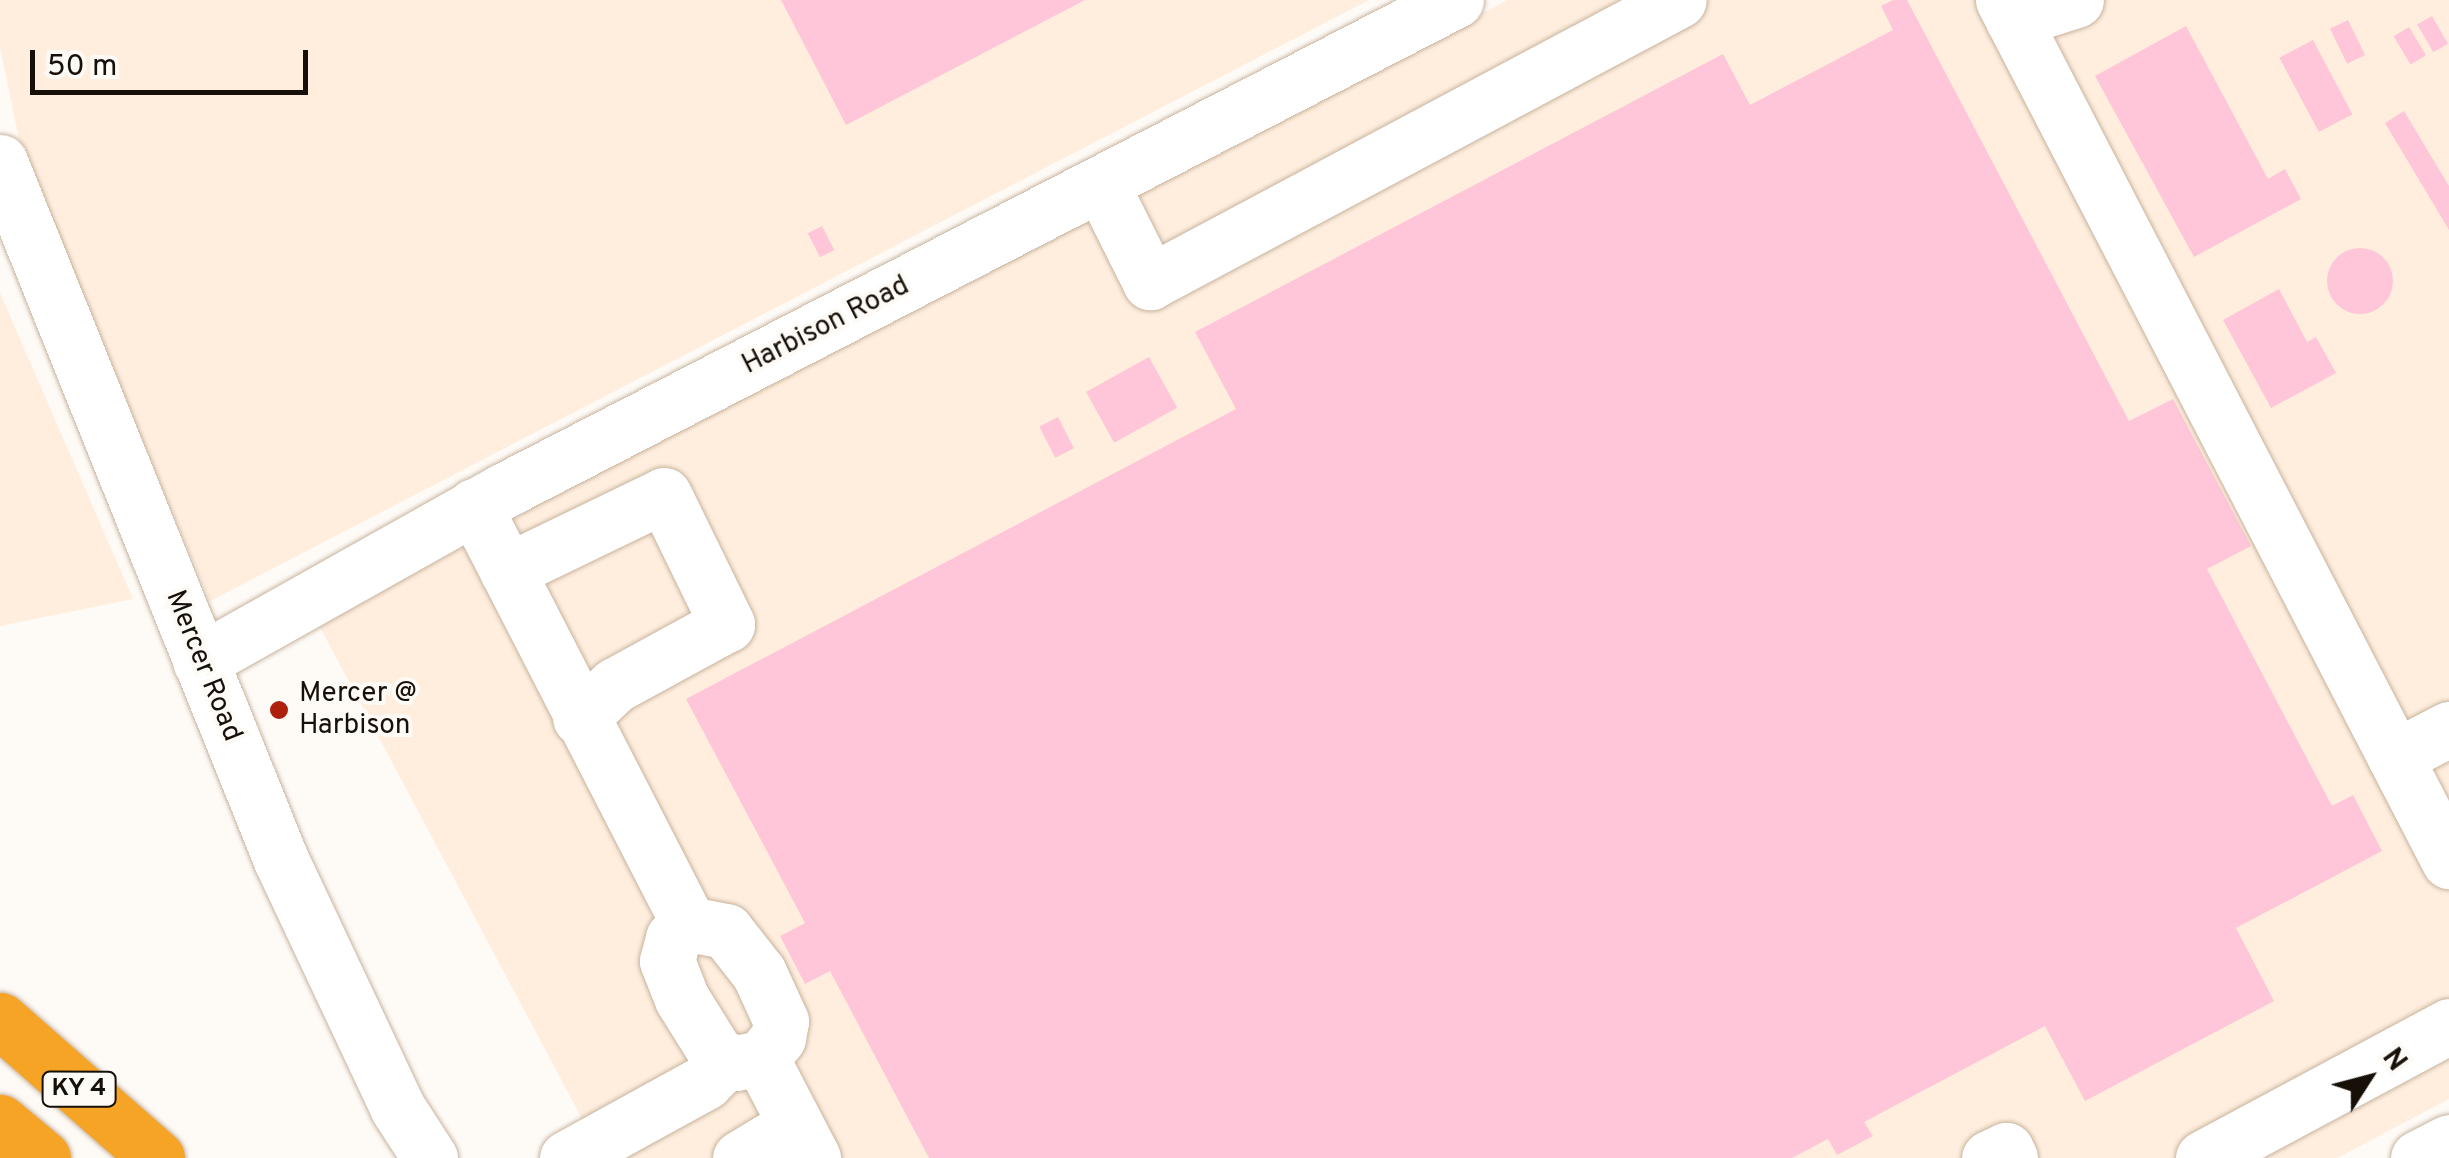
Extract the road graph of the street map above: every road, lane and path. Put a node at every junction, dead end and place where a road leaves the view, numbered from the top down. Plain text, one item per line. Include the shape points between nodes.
1 (1456, 0) edge
2 (1678, 0) edge
3 (2076, 0) edge
4 (2008, 10) edge
5 (0, 162) edge
6 (1101, 184) junction
7 (474, 506) junction
8 (507, 571) junction
9 (200, 661) junction
10 (580, 718) junction
11 (2449, 730) edge
12 (2395, 756) junction
13 (2449, 861) edge
14 (689, 924) junction
15 (0, 1020) edge
16 (2449, 1026) edge
17 (743, 1060) junction
18 (0, 1122) edge
19 (804, 1142) edge
20 (2449, 1142) edge
21 (44, 1158) edge
22 (157, 1158) edge
23 (430, 1158) edge
24 (567, 1158) edge
25 (740, 1158) edge
26 (1989, 1158) edge
27 (2010, 1158) edge
28 (2203, 1158) edge
29 (2418, 1158) edge

1 - 6 street, Harbison Road
2 - 6 street via 1150,282
3 - 4 street
4 - 12 street
5 - 9 street, Mercer Road
6 - 7 street, Harbison Road
7 - 8 street
7 - 9 street, Harbison Road
8 - 10 street
8 - 10 street via 664,496 727,624 615,685
9 - 23 street, Mercer Road via 345,1002
10 - 14 street
11 - 12 street
12 - 13 street
14 - 17 street via 673,938 669,972 708,1044
14 - 17 street via 726,931 760,974 781,1021 778,1038
15 - 22 highway, KY 4
16 - 28 street
17 - 19 street
17 - 24 street
18 - 21 highway, KY 4
19 - 25 street
20 - 29 street
26 - 27 street via 2006,1150

